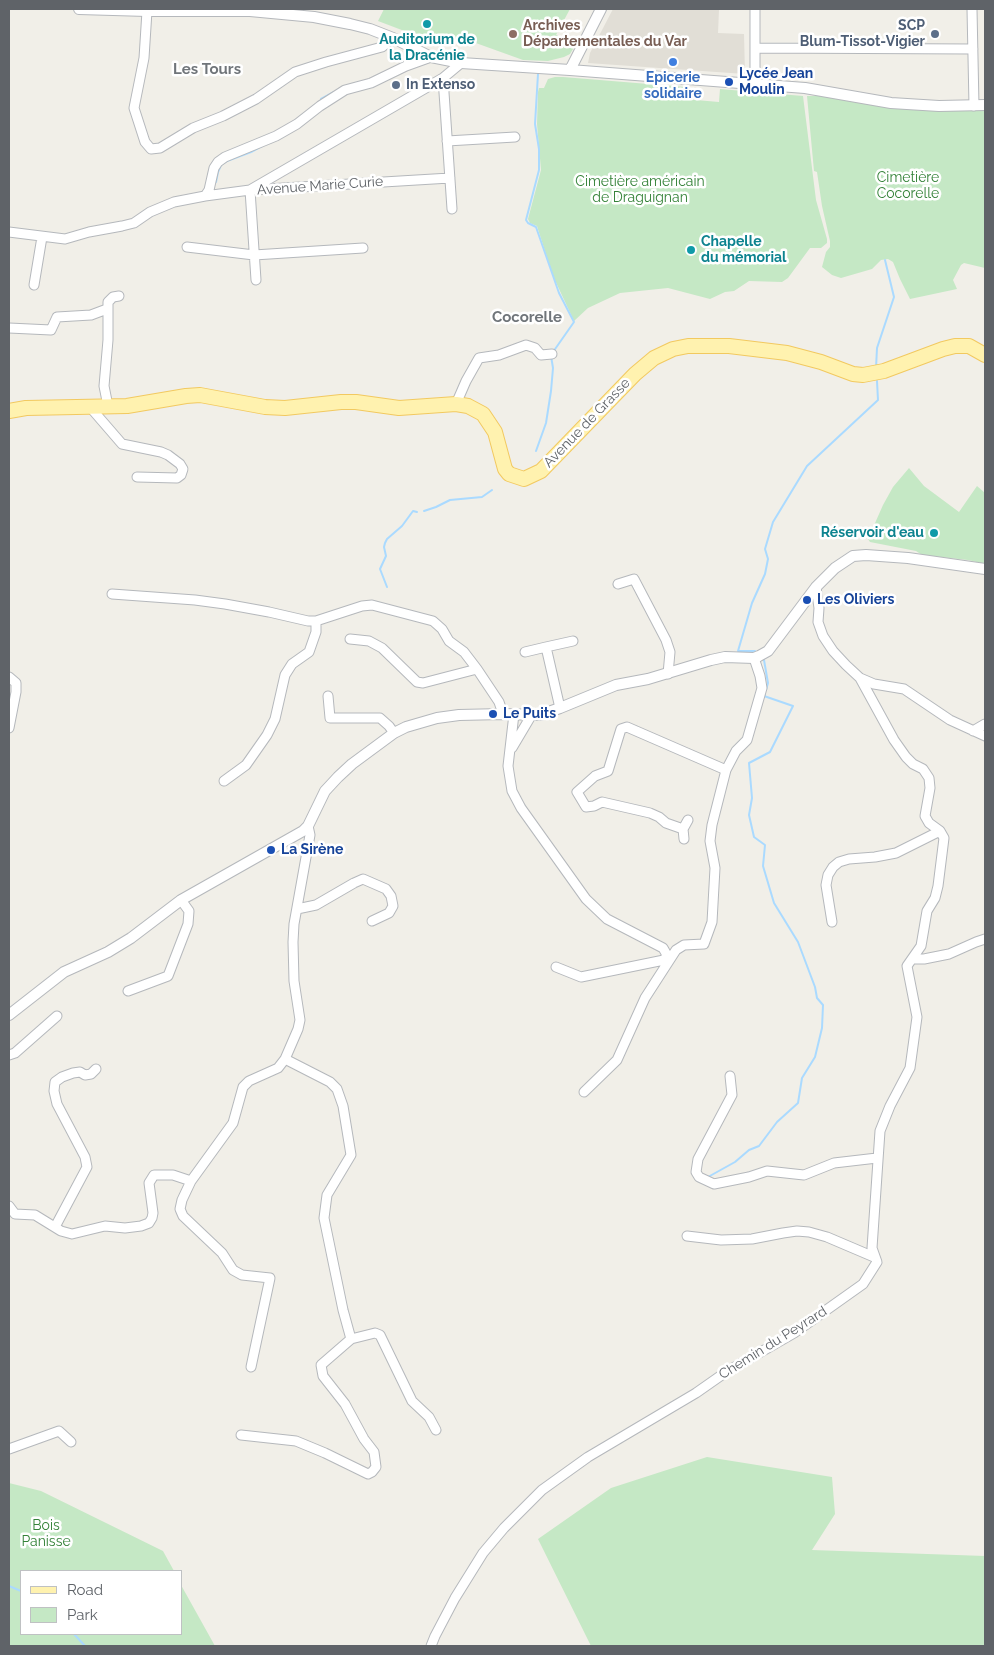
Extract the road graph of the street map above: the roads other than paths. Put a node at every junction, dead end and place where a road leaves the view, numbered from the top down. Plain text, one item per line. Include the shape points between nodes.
1 (79, 9) edge
2 (601, 9) edge
3 (755, 9) edge
4 (972, 9) edge
5 (250, 10) edge
6 (146, 11) junction
7 (393, 38) junction
8 (755, 48) junction
9 (973, 49) junction
10 (428, 55) junction
11 (461, 63) junction
12 (570, 70) junction
13 (443, 78) junction
14 (755, 84) junction
15 (985, 105) edge
16 (974, 106) junction
17 (515, 137) dead end
18 (447, 141) junction
19 (450, 178) junction
20 (250, 190) junction
21 (208, 196) junction
22 (452, 209) dead end
23 (9, 232) edge
24 (42, 237) junction
25 (187, 247) dead end
26 (363, 248) dead end
27 (254, 254) junction
28 (256, 280) dead end
29 (34, 285) dead end
30 (119, 296) dead end
31 (107, 309) junction
32 (9, 328) edge
33 (985, 354) edge
34 (550, 355) dead end
35 (456, 404) junction
36 (108, 406) junction
37 (90, 407) junction
38 (9, 411) edge
39 (137, 478) dead end
40 (985, 570) edge
41 (618, 584) dead end
42 (816, 587) junction
43 (112, 594) dead end
44 (316, 621) junction
45 (350, 640) dead end
46 (573, 641) dead end
47 (546, 647) junction
48 (525, 652) dead end
49 (754, 658) junction
50 (476, 669) junction
51 (668, 674) junction
52 (9, 677) edge
53 (860, 678) junction
54 (328, 696) dead end
55 (560, 708) junction
56 (509, 714) junction
57 (531, 716) junction
58 (985, 724) edge
59 (9, 728) edge
60 (973, 731) junction
61 (394, 733) junction
62 (985, 736) edge
63 (509, 752) junction
64 (726, 770) junction
65 (224, 781) dead end
66 (688, 820) dead end
67 (308, 826) junction
68 (683, 829) junction
69 (940, 831) junction
70 (684, 839) dead end
71 (181, 900) junction
72 (297, 909) junction
73 (372, 921) dead end
74 (832, 922) dead end
75 (985, 939) edge
76 (914, 959) junction
77 (556, 967) dead end
78 (128, 991) dead end
79 (9, 1015) edge
80 (57, 1016) dead end
81 (9, 1055) edge
82 (286, 1059) junction
83 (96, 1069) dead end
84 (730, 1076) dead end
85 (584, 1092) dead end
86 (877, 1158) junction
87 (191, 1181) junction
88 (9, 1206) edge
89 (55, 1227) junction
90 (687, 1236) dead end
91 (874, 1257) junction
92 (351, 1340) junction
93 (251, 1367) dead end
94 (436, 1430) dead end
95 (241, 1435) dead end
96 (71, 1442) dead end
97 (9, 1449) edge
98 (432, 1646) edge

1 - 6 street
2 - 12 street
3 - 8 street
4 - 9 street
5 - 6 street
5 - 7 street via 350,24
6 - 7 street via 144,58 134,108 145,142 151,149 160,148 193,128 256,99 295,72 382,46
7 - 10 street
8 - 9 street
8 - 14 street
9 - 16 street
10 - 11 street
10 - 21 street via 371,83 345,90 298,124 225,157 214,168
11 - 12 street
11 - 13 street
12 - 14 street
13 - 18 street
13 - 20 street
14 - 16 street via 805,88 891,103
15 - 16 street
17 - 18 street
18 - 19 street
19 - 20 street, Avenue Marie Curie
19 - 22 street
20 - 21 street
20 - 27 street, Avenue Marie Curie
21 - 24 street via 174,202 122,226 65,239
23 - 24 street
24 - 29 street
25 - 27 street
26 - 27 street
27 - 28 street, Avenue Marie Curie
30 - 31 street via 108,302
31 - 32 street via 91,315 57,317 52,330
31 - 36 street via 104,386
33 - 35 main road, Avenue de Grasse via 969,346 956,346 863,375 787,353 715,346 673,349 654,358 635,374 541,471 524,479 509,474 505,469 495,432 483,414
34 - 35 street via 541,354 526,345 479,358
35 - 36 main road, Avenue de Grasse via 399,408 341,402 285,408 200,395
36 - 37 main road, Avenue de Grasse
37 - 38 main road, Avenue de Grasse
37 - 39 street via 122,444 161,452 180,464 182,469 177,478
40 - 42 street via 918,559 853,556
41 - 51 street via 634,579 666,640 670,652
42 - 49 street via 768,651
42 - 53 street via 818,622 823,636
43 - 44 street via 196,600
44 - 50 street via 366,605 434,621
44 - 65 street via 309,652 288,669 275,719 267,736 246,765
45 - 50 street via 369,641 382,648 417,682
46 - 47 street
47 - 48 street
47 - 55 street
49 - 51 street via 711,660
49 - 64 street via 762,688 747,740
50 - 56 street
51 - 55 street via 607,688
52 - 59 street via 16,683 16,692
53 - 60 street via 904,689 950,720
53 - 69 street via 894,740 906,757 923,769 929,778 925,816
54 - 61 street via 330,718 380,718
55 - 57 street
56 - 57 street
56 - 61 street via 438,718
56 - 63 street
57 - 63 street
58 - 60 street
60 - 62 street
61 - 67 street via 352,764 325,791
63 - 77 street via 512,791 586,899 607,919 663,948 667,955 664,960 581,977
64 - 68 street via 628,727 621,728 608,771 595,776 577,792 586,807 602,802 650,814
64 - 85 street via 710,840 715,877 712,922 704,944 684,945 676,950 645,998 617,1060
66 - 68 street
67 - 71 street via 284,843
67 - 72 street via 310,835
68 - 70 street
69 - 74 street via 896,853 849,859 833,867 826,885
69 - 76 street, Chemin du Peyrard via 944,838 938,886 927,910 921,946
71 - 78 street via 189,911 188,924 168,976
71 - 79 street via 108,952 64,972
72 - 73 street via 316,905 363,879 386,889 391,896 393,906 389,913
72 - 82 street via 292,957 300,1020
75 - 76 street via 949,954
76 - 86 street, Chemin du Peyrard via 908,966 917,1017 910,1068 880,1131
80 - 81 street
82 - 87 street via 278,1068 243,1087 232,1123
82 - 92 street via 330,1082 343,1106 351,1155 327,1195 324,1218
83 - 89 street via 91,1074 80,1072 55,1082 57,1104 87,1167
84 - 86 street via 732,1095 698,1159 696,1172 699,1177 714,1184 767,1171 804,1174 834,1163
86 - 91 street, Chemin du Peyrard
87 - 89 street via 173,1175 154,1176 149,1183 153,1213 149,1223 141,1226 105,1226 72,1234
87 - 93 street via 182,1200 180,1209 183,1216 222,1253 233,1270 242,1275 270,1278
88 - 89 street via 15,1214 35,1215
90 - 91 street via 721,1240 809,1232
91 - 98 street, Chemin du Peyrard via 877,1262 863,1284 794,1333 726,1372 542,1490 483,1553 455,1598
92 - 94 street via 375,1333 380,1335 412,1401 429,1417
92 - 95 street via 321,1365 323,1376 345,1404 374,1452 376,1467 372,1472 368,1474 296,1441
96 - 97 street via 58,1431

